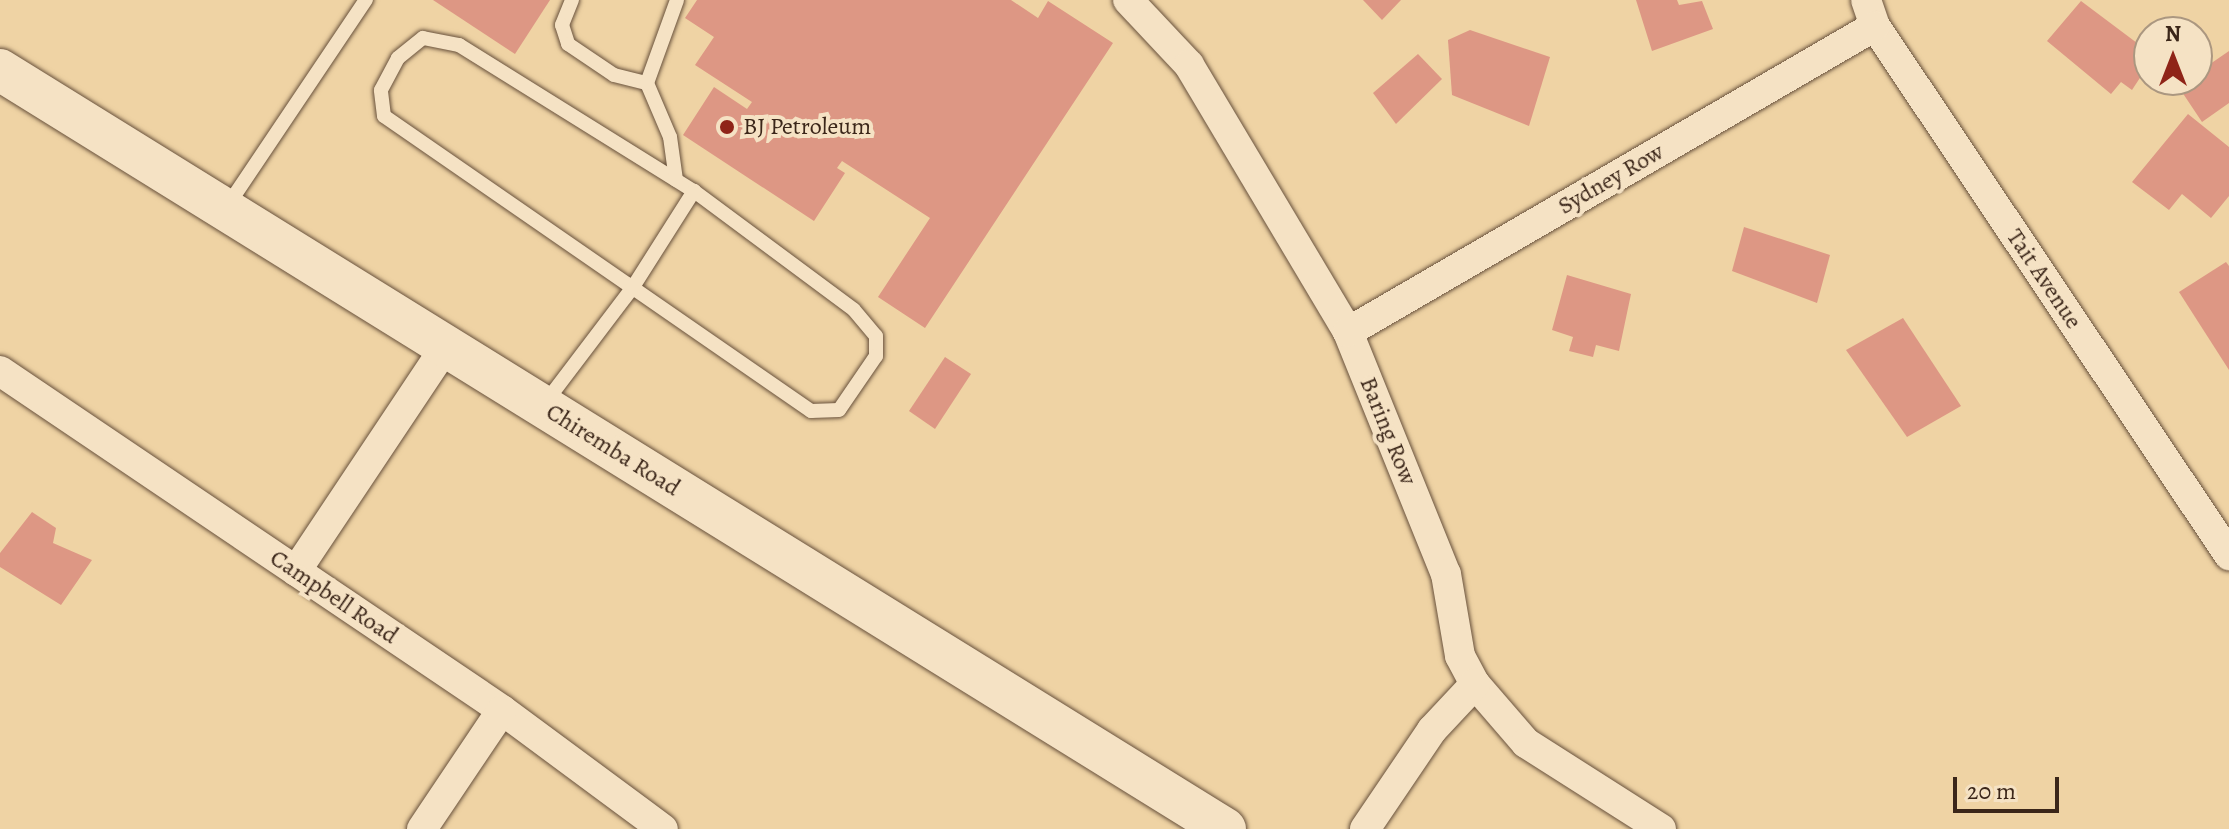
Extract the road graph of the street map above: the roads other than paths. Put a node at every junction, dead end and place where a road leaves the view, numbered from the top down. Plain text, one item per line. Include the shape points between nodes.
1 (366, 0) edge
2 (572, 0) edge
3 (677, 0) edge
4 (1128, 0) edge
5 (1870, 13) edge
6 (0, 70) edge
7 (647, 83) junction
8 (676, 180) junction
9 (694, 191) junction
10 (223, 211) junction
11 (633, 287) junction
12 (1348, 332) junction
13 (444, 349) junction
14 (0, 371) edge
15 (543, 406) junction
16 (2229, 555) edge
17 (296, 571) junction
18 (1475, 684) junction
19 (502, 710) junction
20 (422, 829) edge
21 (663, 829) edge
22 (1225, 829) edge
23 (1365, 829) edge
24 (1661, 829) edge

1 - 10 lane
2 - 7 lane via 562,25 568,44 614,75
3 - 7 lane
4 - 12 street, Baring Row via 1189,65
5 - 12 street, Sydney Row
5 - 16 street, Tait Avenue
6 - 10 main road, Chiremba Road
7 - 8 lane via 670,137
8 - 9 lane
8 - 11 lane via 459,45 423,38 398,58 381,90 384,116
9 - 11 lane
9 - 11 lane via 854,310 876,336 876,356 839,410 811,411
10 - 13 main road, Chiremba Road
11 - 15 lane
12 - 18 street, Baring Row via 1446,574 1460,656
13 - 15 main road, Chiremba Road
13 - 17 street
14 - 17 street, Campbell Road
15 - 22 main road, Chiremba Road
17 - 19 street, Campbell Road
18 - 23 street via 1432,730
18 - 24 street, Baring Row via 1526,743
19 - 20 street
19 - 21 street, Campbell Road

